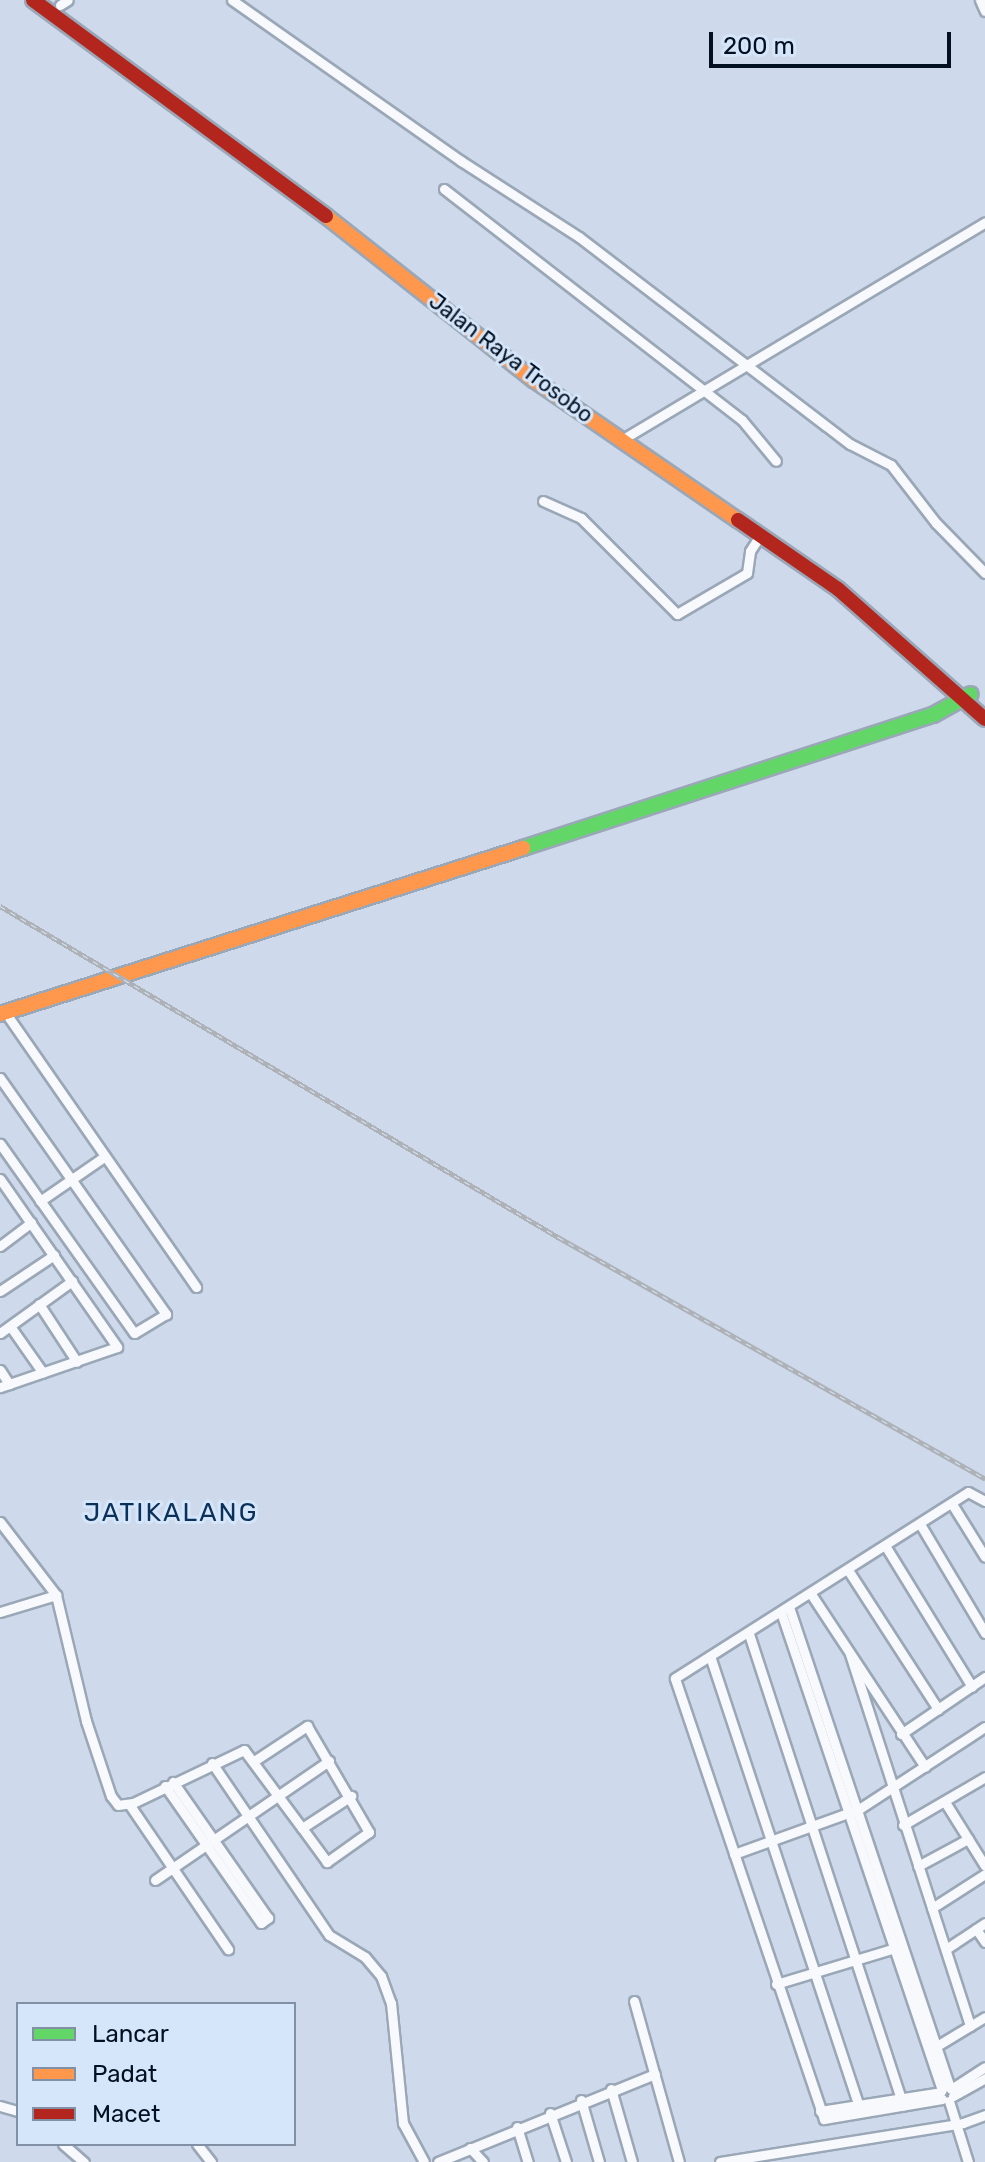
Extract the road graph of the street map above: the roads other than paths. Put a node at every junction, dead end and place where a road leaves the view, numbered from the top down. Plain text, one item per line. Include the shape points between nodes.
1 (33, 0) edge
2 (232, 0) edge
3 (980, 0) edge
4 (60, 2) edge
5 (985, 11) edge
6 (444, 189) dead end
7 (985, 222) edge
8 (750, 365) junction
9 (703, 391) junction
10 (622, 435) junction
11 (776, 461) dead end
12 (543, 501) dead end
13 (757, 540) junction
14 (985, 573) edge
15 (959, 701) junction
16 (985, 706) edge
17 (985, 719) edge
18 (3, 1018) edge
19 (0, 1078) edge
20 (0, 1144) edge
21 (104, 1157) junction
22 (73, 1178) junction
23 (0, 1179) edge
24 (10, 1194) junction
25 (0, 1201) edge
26 (40, 1201) junction
27 (31, 1223) junction
28 (0, 1246) edge
29 (54, 1255) junction
30 (72, 1281) junction
31 (196, 1287) dead end
32 (0, 1291) edge
33 (39, 1304) junction
34 (10, 1326) junction
35 (0, 1333) edge
36 (77, 1362) junction
37 (0, 1370) edge
38 (43, 1373) junction
39 (5, 1385) edge
40 (985, 1501) edge
41 (952, 1504) junction
42 (0, 1522) edge
43 (920, 1524) junction
44 (886, 1547) junction
45 (985, 1557) edge
46 (848, 1570) junction
47 (811, 1594) junction
48 (56, 1595) junction
49 (785, 1610) junction
50 (0, 1612) edge
51 (985, 1633) edge
52 (749, 1634) junction
53 (850, 1654) junction
54 (710, 1656) junction
55 (985, 1677) edge
56 (972, 1687) junction
57 (938, 1709) junction
58 (985, 1727) edge
59 (901, 1734) junction
60 (254, 1761) junction
61 (329, 1761) junction
62 (212, 1763) junction
63 (925, 1767) junction
64 (984, 1781) edge
65 (169, 1784) junction
66 (892, 1787) junction
67 (279, 1794) junction
68 (351, 1796) junction
69 (945, 1802) junction
70 (129, 1804) junction
71 (859, 1809) junction
72 (848, 1814) junction
73 (246, 1815) junction
74 (903, 1825) junction
75 (302, 1828) junction
76 (810, 1828) junction
77 (968, 1839) junction
78 (210, 1840) junction
79 (771, 1841) junction
80 (734, 1854) junction
81 (327, 1862) junction
82 (174, 1866) junction
83 (918, 1866) junction
84 (985, 1866) edge
85 (333, 1872) dead end
86 (985, 1874) edge
87 (155, 1880) dead end
88 (932, 1908) junction
89 (981, 1926) edge
90 (985, 1942) edge
91 (228, 1949) dead end
92 (892, 1949) junction
93 (946, 1949) junction
94 (854, 1961) junction
95 (816, 1973) junction
96 (776, 1984) junction
97 (634, 2001) dead end
98 (985, 2017) edge
99 (970, 2026) junction
100 (938, 2045) junction
101 (985, 2067) edge
102 (655, 2074) junction
103 (985, 2078) edge
104 (611, 2089) junction
105 (947, 2093) junction
106 (581, 2100) junction
107 (902, 2102) junction
108 (860, 2108) junction
109 (550, 2113) junction
110 (985, 2115) edge
111 (957, 2124) junction
112 (517, 2127) junction
113 (65, 2146) edge
114 (199, 2146) edge
115 (470, 2148) junction
116 (780, 2157) edge
117 (740, 2160) edge
118 (84, 2162) edge
119 (211, 2162) edge
120 (424, 2162) edge
121 (438, 2162) edge
122 (483, 2162) edge
123 (528, 2162) edge
124 (566, 2162) edge
125 (599, 2162) edge
126 (632, 2162) edge
127 (679, 2162) edge
128 (720, 2162) edge
129 (968, 2162) edge

1 - 10 main road, Jalan Raya Trosobo
2 - 8 street via 579,237
3 - 5 street
4 - 10 main road, Jalan Raya Trosobo
6 - 9 street
7 - 8 street
8 - 9 street
8 - 14 street via 850,444 891,465 936,523
9 - 10 street
9 - 11 street via 742,420
10 - 13 main road, Jalan Raya Trosobo
10 - 15 main road, Jalan Raya Trosobo via 844,584
12 - 13 street via 581,518 677,614 747,573
13 - 15 main road, Jalan Raya Trosobo via 838,589
15 - 16 main road, Jalan Raya Trosobo
15 - 17 main road, Jalan Raya Trosobo
15 - 18 main road via 684,799
18 - 21 street
19 - 22 street
20 - 26 street
21 - 22 street
21 - 31 street
22 - 26 street
22 - 26 street via 166,1314 135,1334
23 - 24 street
24 - 25 street
24 - 27 street
27 - 28 street
27 - 29 street
29 - 30 street
29 - 32 street
30 - 33 street
30 - 36 street via 117,1347
33 - 34 street
33 - 36 street
34 - 35 street
34 - 38 street
36 - 38 street
37 - 39 street
38 - 39 street
40 - 41 street via 969,1492
41 - 43 street
41 - 45 street
42 - 48 street
43 - 44 street
43 - 51 street
44 - 46 street
44 - 56 street
46 - 47 street
46 - 57 street
47 - 49 street
47 - 53 street
48 - 50 street
48 - 70 street via 66,1648 111,1796 118,1805
49 - 52 street
49 - 71 street
49 - 72 street
52 - 54 street
52 - 76 street
53 - 59 street
53 - 66 street
54 - 79 street
54 - 80 street via 675,1679
55 - 56 street
56 - 57 street
57 - 59 street
58 - 63 street
59 - 63 street
60 - 61 street via 306,1726
60 - 62 street via 244,1750
60 - 67 street
61 - 67 street
61 - 68 street
62 - 65 street
62 - 73 street
63 - 66 street
64 - 69 street
65 - 70 street
65 - 78 street
66 - 71 street
66 - 74 street
67 - 73 street
67 - 75 street
68 - 75 street
68 - 81 street via 369,1832
69 - 74 street
69 - 77 street
70 - 82 street
71 - 72 street
71 - 100 street
72 - 76 street
72 - 92 street
73 - 78 street
73 - 120 street via 329,1935 365,1957 381,1976 399,2059 403,2123
74 - 83 street
75 - 81 street
76 - 79 street
76 - 94 street
77 - 83 street
77 - 84 street
78 - 78 street via 268,1918 261,1923
78 - 82 street
79 - 80 street
79 - 95 street
80 - 96 street
81 - 85 street
82 - 87 street
82 - 91 street
83 - 88 street
86 - 88 street
88 - 93 street
89 - 90 street
89 - 93 street
92 - 94 street
92 - 105 street
93 - 99 street
94 - 95 street
94 - 107 street
95 - 96 street
95 - 108 street
96 - 108 street via 820,2111
97 - 102 street
98 - 99 street
99 - 100 street
100 - 105 street
101 - 105 street
102 - 104 street
102 - 127 street
103 - 105 street
104 - 106 street
104 - 126 street
105 - 107 street
105 - 111 street
106 - 109 street
106 - 125 street
107 - 108 street
109 - 112 street
109 - 124 street
110 - 111 street
111 - 116 street
111 - 129 street
112 - 115 street
112 - 123 street
113 - 118 street
114 - 119 street
115 - 121 street
115 - 122 street
116 - 117 street
117 - 128 street

